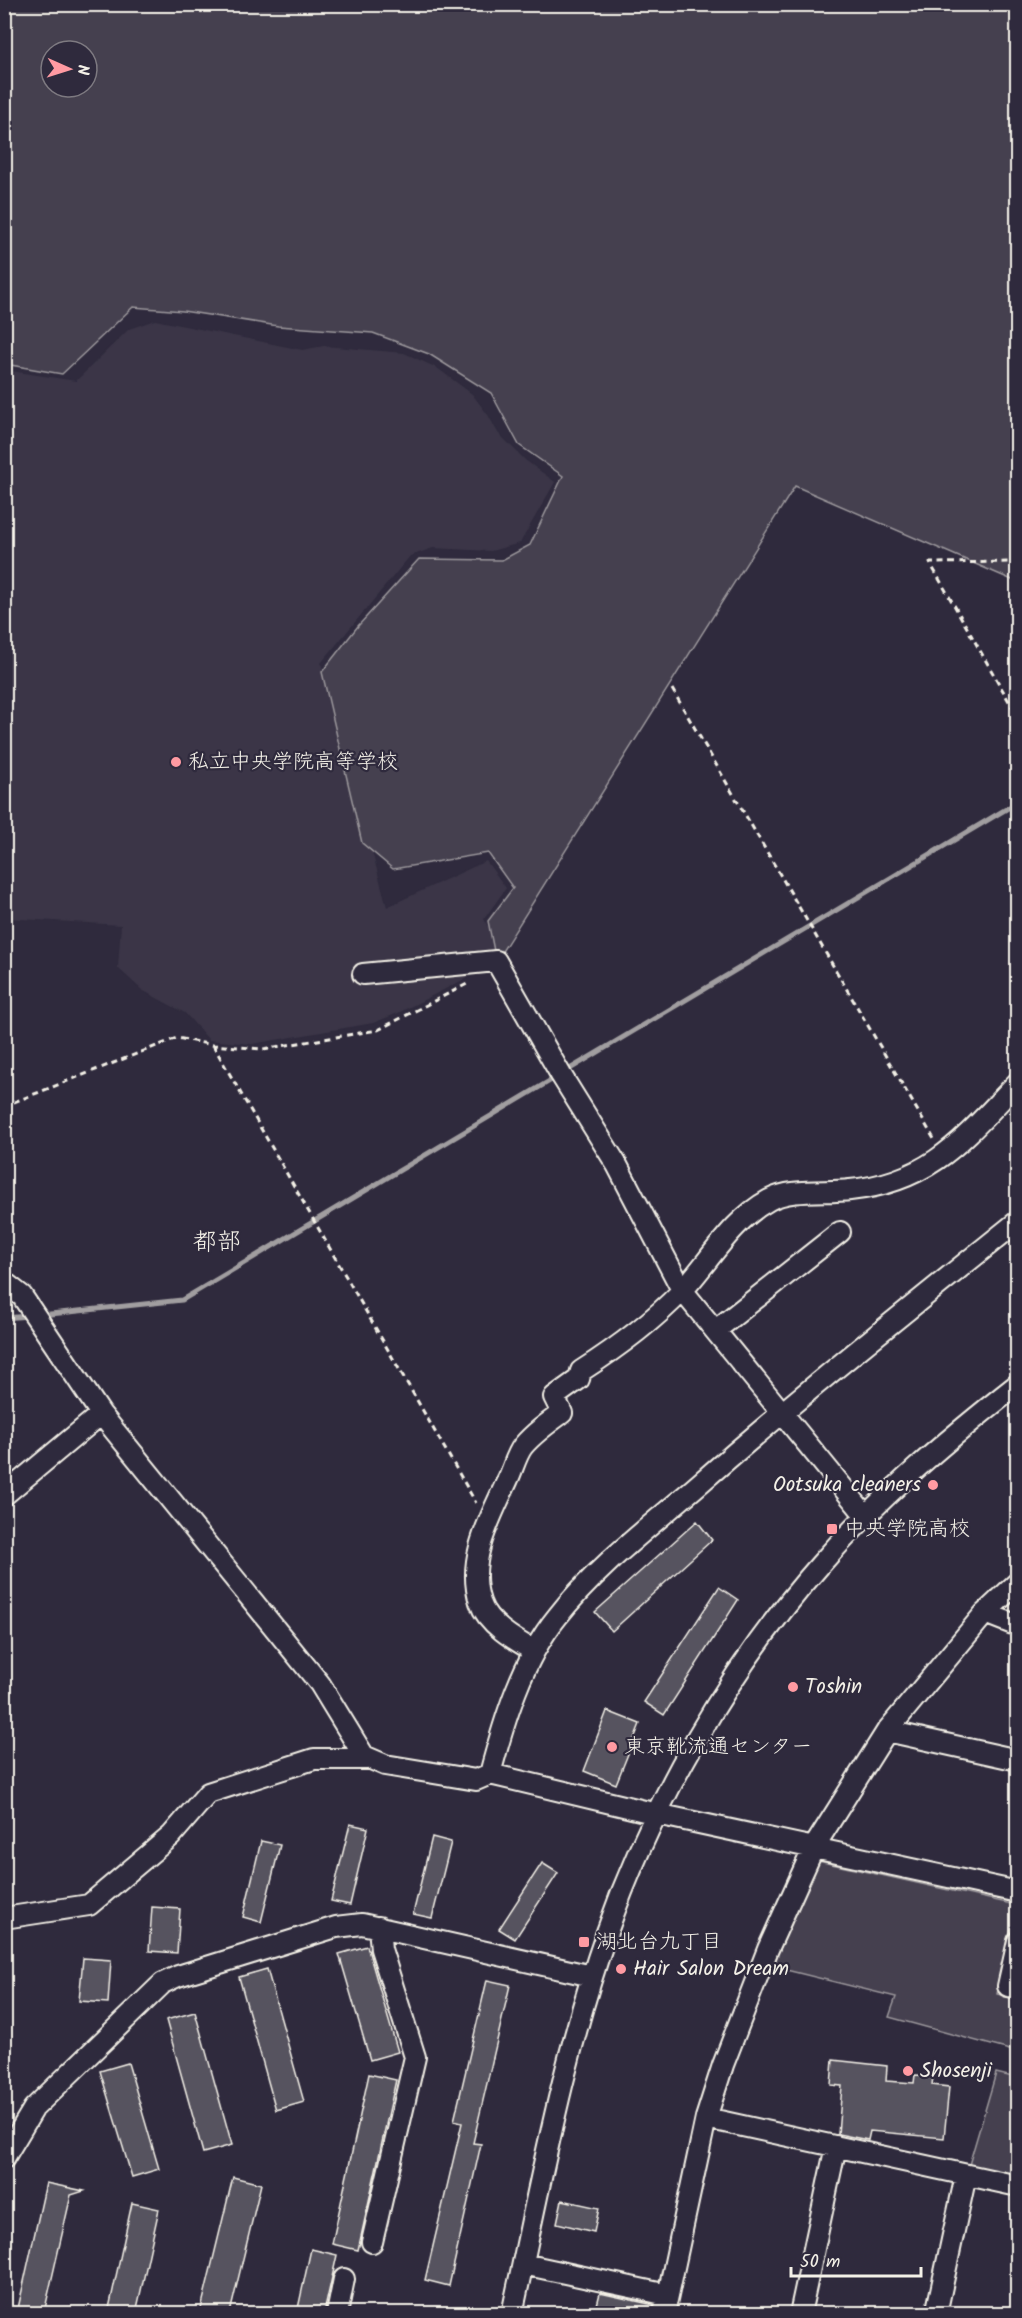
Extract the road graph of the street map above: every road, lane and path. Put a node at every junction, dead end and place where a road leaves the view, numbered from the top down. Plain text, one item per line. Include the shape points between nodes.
1 (1017, 561) edge
2 (672, 689) dead end
3 (1017, 717) edge
4 (363, 974) dead end
5 (469, 982) dead end
6 (213, 1045) junction
7 (1017, 1082) edge
8 (4, 1106) edge
9 (944, 1156) junction
10 (1017, 1221) edge
11 (840, 1232) dead end
12 (4, 1282) edge
13 (682, 1290) junction
14 (716, 1330) junction
15 (1017, 1384) edge
16 (782, 1411) junction
17 (101, 1414) junction
18 (4, 1496) edge
19 (866, 1516) junction
20 (488, 1522) junction
21 (1017, 1582) edge
22 (985, 1613) junction
23 (1017, 1626) edge
24 (534, 1651) junction
25 (887, 1731) junction
26 (368, 1759) junction
27 (1017, 1760) edge
28 (487, 1775) junction
29 (657, 1814) junction
30 (814, 1847) junction
31 (1017, 1892) edge
32 (4, 1918) edge
33 (380, 1928) junction
34 (1017, 1941) edge
35 (592, 1976) junction
36 (1017, 1988) edge
37 (706, 2118) junction
38 (836, 2146) junction
39 (4, 2158) edge
40 (966, 2175) junction
41 (1017, 2186) edge
42 (372, 2242) dead end
43 (523, 2264) junction
44 (344, 2279) dead end
45 (666, 2304) edge
46 (337, 2313) edge
47 (512, 2313) edge
48 (800, 2313) edge
49 (936, 2313) edge

1 - 3 path via 930,563
2 - 9 path
4 - 13 street via 496,960 617,1166
5 - 6 path via 378,1030 263,1049
6 - 8 path via 177,1038
6 - 20 path
7 - 9 street via 965,1139
9 - 13 street via 921,1171 886,1184 770,1199 731,1233
10 - 16 street
11 - 14 street
12 - 17 street via 22,1296
13 - 14 street
13 - 20 street via 554,1397 562,1413 522,1447
14 - 16 street
15 - 19 street via 950,1438
16 - 19 street
16 - 24 street via 620,1552 557,1616
17 - 18 street
17 - 26 street via 320,1684
19 - 29 street via 819,1566 737,1676
20 - 24 street via 478,1551 480,1604 496,1624
21 - 22 street
22 - 23 street
22 - 25 street
24 - 28 street
25 - 27 street
25 - 30 street
26 - 28 street via 476,1780
26 - 32 street via 314,1759 208,1794 171,1836 88,1905
28 - 29 street
29 - 30 street
29 - 35 street via 631,1870
30 - 31 street
30 - 37 street via 768,1949
33 - 35 street
33 - 39 street via 362,1924 336,1927 170,1978 34,2108
33 - 42 street via 381,1949 415,2057
34 - 36 street via 1008,1986
35 - 43 street via 560,2095
37 - 38 street
37 - 45 street
38 - 40 street
38 - 48 street
40 - 41 street
40 - 49 street
43 - 45 street
43 - 47 street
44 - 46 street

